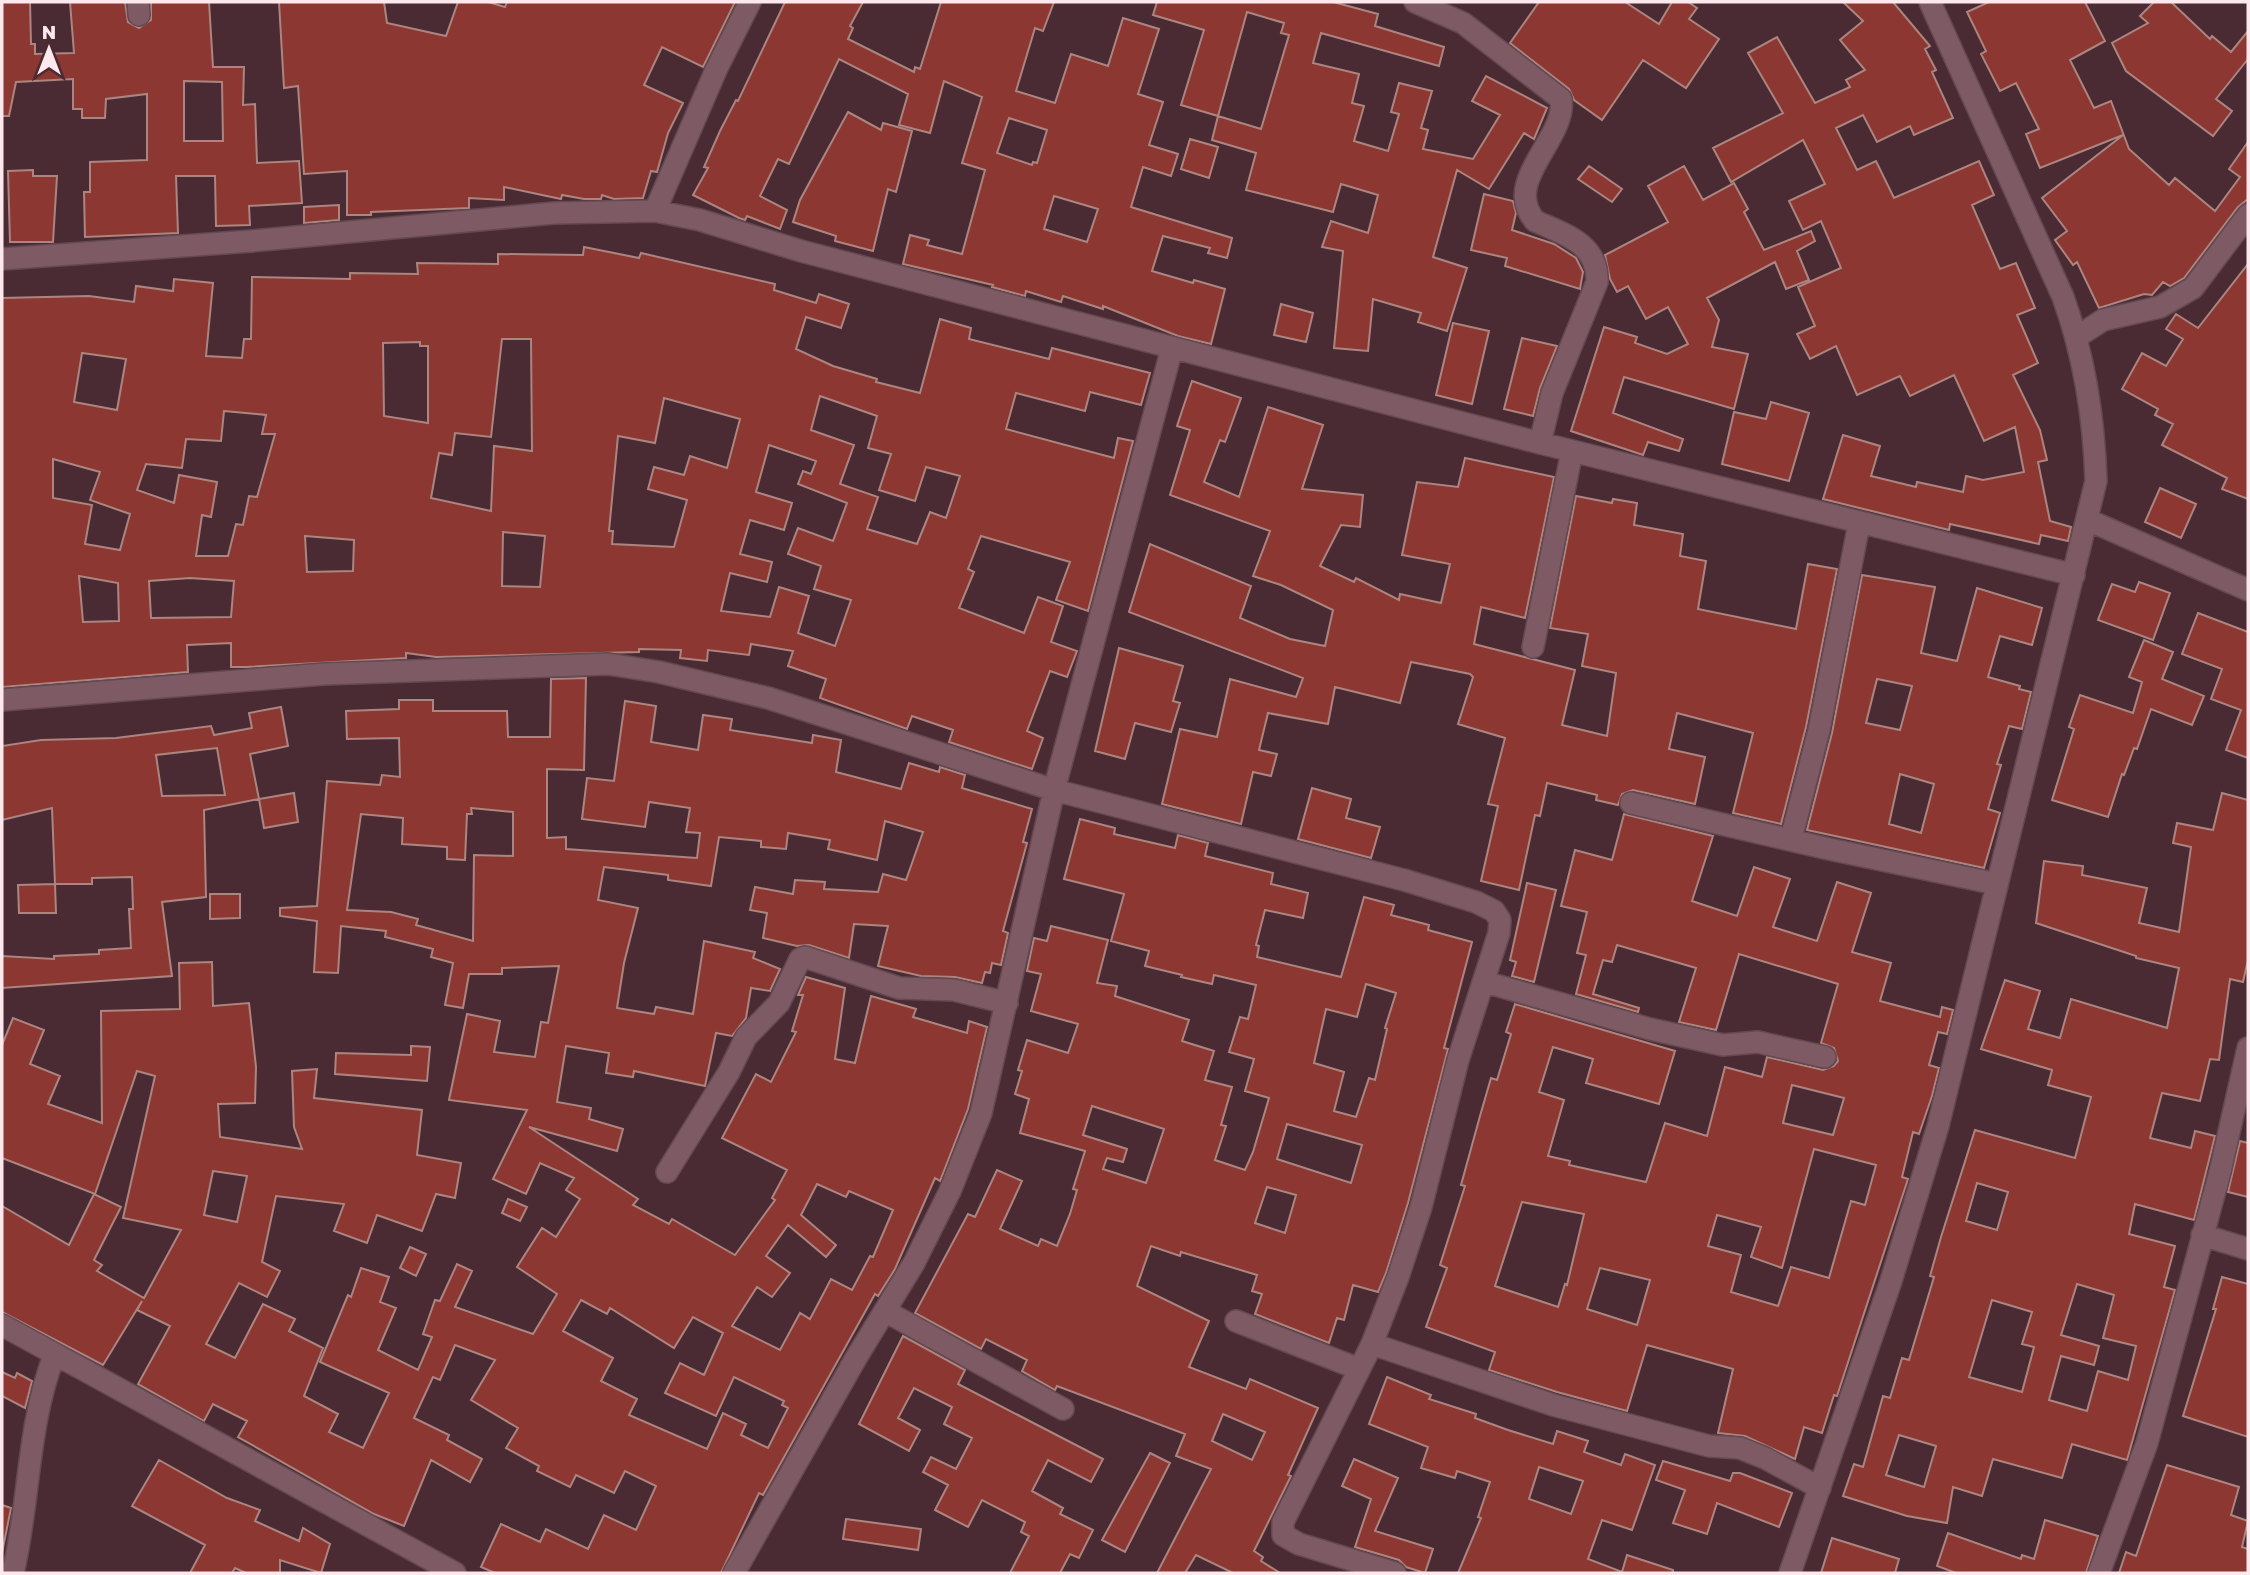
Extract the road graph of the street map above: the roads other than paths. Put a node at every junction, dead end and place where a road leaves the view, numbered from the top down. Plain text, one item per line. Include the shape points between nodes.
1 (750, 2) edge
2 (1415, 2) edge
3 (1930, 2) edge
4 (655, 211) junction
5 (2248, 215) edge
6 (2, 259) edge
7 (2077, 337) junction
8 (1172, 348) junction
9 (1541, 443) junction
10 (1572, 451) junction
11 (2088, 520) junction
12 (1859, 524) junction
13 (2074, 575) junction
14 (2248, 590) edge
15 (1533, 647) dead end
16 (2, 700) edge
17 (1054, 790) junction
18 (1631, 803) dead end
19 (1791, 839) junction
20 (1997, 884) junction
21 (1485, 982) junction
22 (1007, 1003) junction
23 (2248, 1048) edge
24 (1825, 1057) dead end
25 (667, 1172) dead end
26 (2202, 1235) junction
27 (2248, 1249) edge
28 (885, 1311) junction
29 (1236, 1321) dead end
30 (2, 1325) edge
31 (1372, 1344) junction
32 (54, 1356) junction
33 (1359, 1369) junction
34 (1063, 1409) dead end
35 (1820, 1488) junction
36 (13, 1573) edge
37 (455, 1573) edge
38 (734, 1573) edge
39 (1395, 1573) edge
40 (1790, 1573) edge
41 (2099, 1573) edge

1 - 4 street
2 - 9 street via 1463,23 1561,99 1562,113 1530,174 1527,200 1535,221 1582,243 1597,272 1597,282 1544,417
3 - 7 street
4 - 6 street via 554,213 252,242
4 - 8 street
5 - 7 street via 2202,279 2185,294 2144,312 2104,320
7 - 11 street via 2095,447 2096,481
8 - 9 street
8 - 17 street
9 - 10 street
10 - 12 street
10 - 15 street
11 - 13 street
11 - 14 street
12 - 13 street
12 - 19 street via 1819,730
13 - 20 street
16 - 17 street via 324,674 608,664 768,698
17 - 21 street via 1476,902 1494,911 1500,920
17 - 22 street
18 - 19 street
19 - 20 street
20 - 35 street via 1938,1126
21 - 24 street via 1711,1043 1758,1042
21 - 31 street via 1458,1060 1421,1206
22 - 25 street via 954,990 898,988 800,959 779,1003 746,1037
22 - 28 street via 977,1125 932,1227
23 - 26 street
26 - 27 street
26 - 41 street via 2147,1443
28 - 34 street
28 - 38 street
29 - 33 street
30 - 32 street
31 - 33 street
31 - 35 street via 1553,1405 1709,1446 1740,1448
32 - 36 street via 33,1426 26,1508
32 - 37 street
33 - 39 street via 1287,1511 1283,1535
35 - 40 street

